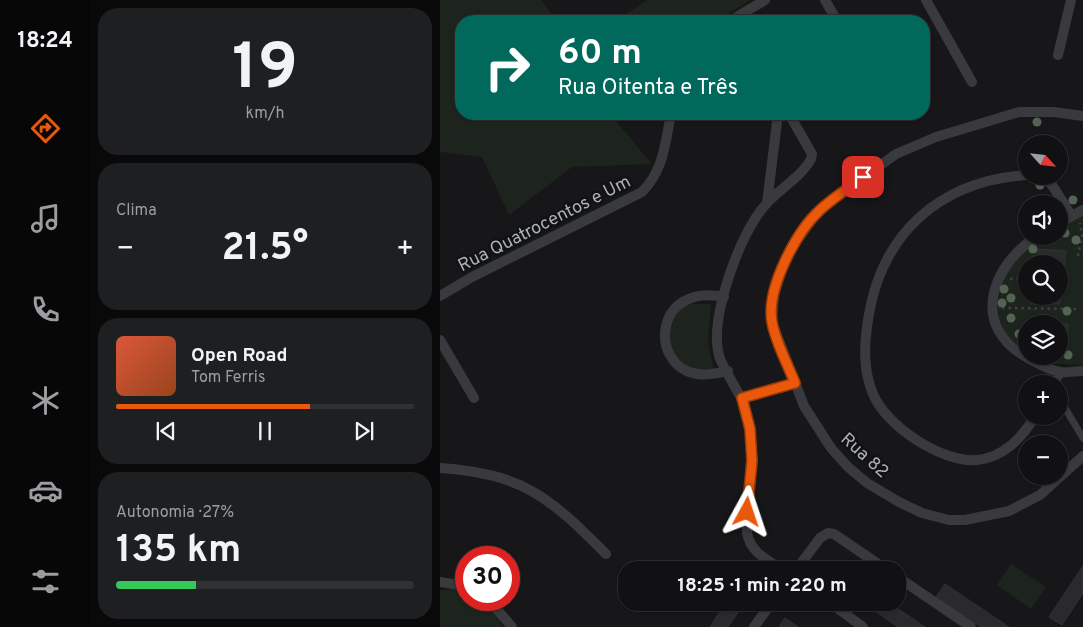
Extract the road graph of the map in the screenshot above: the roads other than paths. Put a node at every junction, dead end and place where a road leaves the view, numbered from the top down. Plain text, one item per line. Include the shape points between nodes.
1 (765, 0) edge
2 (825, 0) edge
3 (926, 0) edge
4 (1071, 0) edge
5 (741, 15) edge
6 (834, 15) edge
7 (1058, 54) dead end
8 (972, 82) dead end
9 (1083, 116) edge
10 (670, 120) edge
11 (777, 120) edge
12 (792, 120) edge
13 (1018, 176) edge
14 (1052, 185) edge
15 (766, 203) junction
16 (1077, 212) edge
17 (1025, 245) edge
18 (440, 296) edge
19 (724, 297) junction
20 (440, 340) edge
21 (728, 371) junction
22 (1083, 371) edge
23 (1060, 372) junction
24 (1058, 375) edge
25 (795, 383) junction
26 (474, 398) dead end
27 (742, 398) junction
28 (1068, 413) edge
29 (1029, 425) edge
30 (1083, 438) edge
31 (1083, 456) edge
32 (440, 468) edge
33 (606, 554) dead end
34 (769, 561) edge
35 (803, 561) edge
36 (874, 561) edge
37 (440, 582) edge
38 (906, 583) edge
39 (455, 584) edge
40 (498, 611) edge
41 (766, 611) edge
42 (841, 611) edge
43 (512, 627) edge
44 (754, 627) edge
45 (863, 627) edge
46 (971, 627) edge

1 - 5 street
2 - 6 street
3 - 8 street
4 - 7 street
9 - 25 street, Rua 82 via 1019,112 936,137 896,154 820,210 795,243 774,295 772,322
10 - 18 street, Rua Quatrocentos e Um via 662,161 654,180 642,192
11 - 15 street
12 - 15 street via 812,154 811,159
13 - 29 street via 996,178 958,190 929,207 908,228 885,263 876,289 869,313 865,355 870,387 883,412 907,435 951,455 976,460 995,455 1019,439
14 - 16 street
15 - 19 street via 743,241
17 - 23 street via 1005,265 995,287 992,308 996,329 1009,346 1032,361
19 - 21 street via 716,336 721,362
19 - 21 street via 696,294 681,302 672,311 665,333 667,350 681,368 707,375
20 - 26 street
21 - 27 street
22 - 23 street
23 - 24 street
25 - 27 street
25 - 31 street, Rua 82 via 818,429 848,467 885,494 939,518 980,518 1020,507 1049,488
27 - 34 street via 750,429 752,461 747,533 749,544
28 - 30 street
32 - 33 street via 499,476 521,484 563,511
35 - 36 street via 820,538 828,533
37 - 39 street
38 - 46 street
40 - 43 street
41 - 44 street
42 - 45 street

